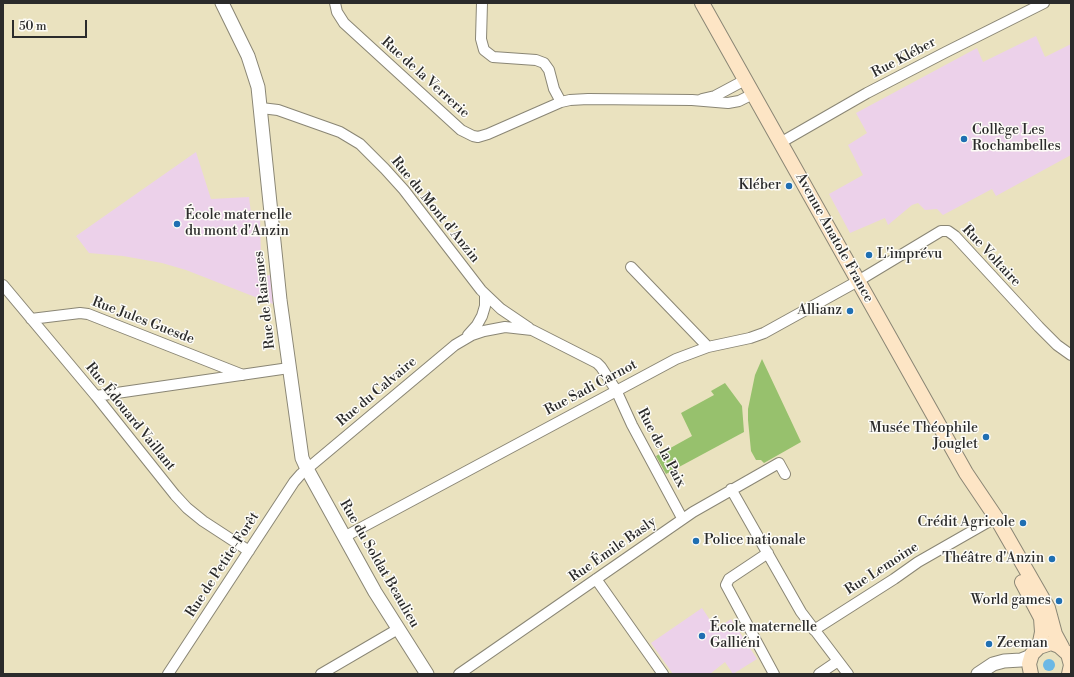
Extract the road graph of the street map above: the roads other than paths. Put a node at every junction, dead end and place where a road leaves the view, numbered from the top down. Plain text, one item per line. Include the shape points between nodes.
1 (222, 3) edge
2 (482, 3) edge
3 (702, 3) edge
4 (1044, 3) edge
5 (335, 6) edge
6 (745, 80) junction
7 (753, 94) junction
8 (692, 100) junction
9 (561, 102) junction
10 (260, 108) junction
11 (780, 143) junction
12 (631, 268) dead end
13 (858, 281) junction
14 (3, 285) edge
15 (485, 295) junction
16 (31, 319) junction
17 (532, 330) junction
18 (466, 338) junction
19 (708, 347) junction
20 (1071, 355) edge
21 (289, 368) junction
22 (243, 375) junction
23 (616, 390) junction
24 (96, 396) junction
25 (307, 469) junction
26 (966, 473) junction
27 (785, 474) dead end
28 (731, 490) junction
29 (682, 518) junction
30 (988, 522) junction
31 (344, 537) junction
32 (249, 551) junction
33 (768, 553) junction
34 (596, 579) junction
35 (398, 629) junction
36 (814, 630) junction
37 (1062, 647) junction
38 (1035, 651) junction
39 (838, 661) junction
40 (167, 673) edge
41 (321, 674) edge
42 (427, 674) edge
43 (459, 674) edge
44 (663, 674) edge
45 (774, 674) edge
46 (819, 674) edge
47 (848, 674) edge
48 (978, 674) edge
49 (1032, 674) edge
50 (1069, 674) edge

1 - 10 street, Rue de Raismes via 248,56
2 - 9 street via 481,39 484,50 493,57 536,60 544,64 549,70
3 - 6 main road, Avenue Anatole France
4 - 11 street, Rue Kléber via 867,93
5 - 9 street, Rue de la Verrerie via 344,23 468,134 488,134
6 - 7 main road, Avenue Anatole France
6 - 8 street, Rue de la Verrerie via 715,96
7 - 8 street, Rue de la Verrerie via 733,103
7 - 11 main road, Avenue Anatole France
8 - 9 street, Rue de la Verrerie via 588,99
10 - 15 street, Rue du Mont d'Anzin via 278,110 340,132 360,144 404,190
10 - 21 street, Rue de Raismes
11 - 13 main road, Avenue Anatole France
12 - 19 street
13 - 19 street, Rue Sadi Carnot via 760,335
13 - 20 street, Rue Voltaire via 937,233 948,231 1039,327
13 - 26 main road, Avenue Anatole France
14 - 16 street, Rue Édouard Vaillant
15 - 17 street, Rue du Mont d'Anzin
15 - 18 street, Rue du Calvaire via 482,316
16 - 22 street, Rue Jules Guesde via 85,313
16 - 24 street, Rue Édouard Vaillant
17 - 18 street, Rue du Calvaire via 498,328 478,332
17 - 23 street, Rue du Calvaire via 597,363
18 - 25 street, Rue du Calvaire via 449,349
19 - 23 street, Rue Sadi Carnot via 676,359
21 - 22 street
21 - 25 street, Rue de Raismes via 299,443
22 - 24 street
23 - 29 street, Rue de la Paix
23 - 31 street, Rue Sadi Carnot
24 - 32 street, Rue Édouard Vaillant via 187,508
25 - 31 street, Rue du Soldat Beaulieu
25 - 32 street, Rue de Petite-Forêt via 294,482
26 - 30 main road, Avenue Anatole France
26 - 37 main road, Avenue Anatole France via 997,519 1048,608 1055,634
27 - 28 street, Rue Émile Basly via 779,463
28 - 29 street, Rue Émile Basly
28 - 33 street
29 - 34 street, Rue Émile Basly
30 - 36 street, Rue Lemoine via 918,562
30 - 38 main road, Avenue Anatole France via 1040,614 1042,637
31 - 35 street, Rue du Soldat Beaulieu
32 - 40 street, Rue de Petite-Forêt
33 - 36 street
33 - 45 street via 729,579 726,585
34 - 43 street, Rue Émile Basly
34 - 44 street
35 - 41 street
35 - 42 street, Rue du Soldat Beaulieu
36 - 39 street
37 - 38 main road via 1051,643
37 - 50 main road, Avenue Anatole France via 1070,659
38 - 48 street via 1021,660 993,664
38 - 49 main road, Avenue Anatole France via 1029,666
39 - 46 street
39 - 47 street

